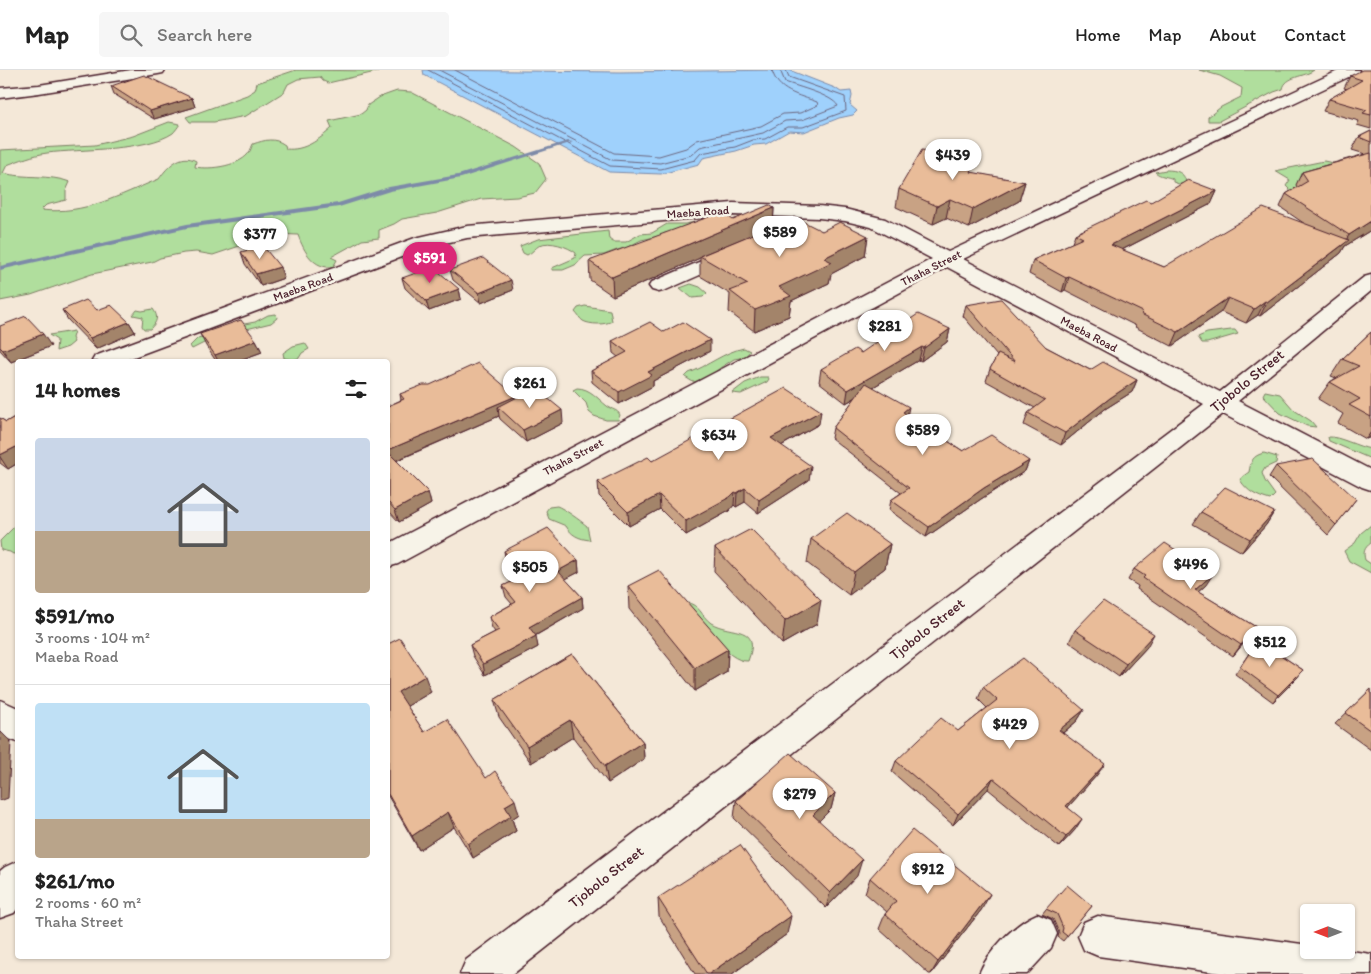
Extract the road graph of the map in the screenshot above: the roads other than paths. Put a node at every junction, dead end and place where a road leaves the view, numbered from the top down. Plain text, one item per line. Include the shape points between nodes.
1 (158, 70) edge
2 (1352, 70) edge
3 (0, 93) edge
4 (819, 212) junction
5 (789, 229) edge
6 (755, 244) edge
7 (948, 259) junction
8 (1371, 281) edge
9 (660, 286) dead end
10 (107, 359) edge
11 (1220, 404) junction
12 (1371, 481) edge
13 (390, 555) edge
14 (0, 714) edge
15 (15, 726) edge
16 (15, 883) edge
17 (0, 899) edge
18 (1037, 934) dead end
19 (1098, 936) dead end
20 (480, 974) edge
21 (999, 974) edge
22 (1371, 974) edge

1 - 3 street
2 - 7 street, Thaha Street
4 - 5 street
4 - 7 street, Maeba Road via 878,223
4 - 10 street, Maeba Road via 733,209 467,232 422,242
6 - 9 street
7 - 11 street, Maeba Road
7 - 13 street, Thaha Street
8 - 11 street, Tjobolo Street
11 - 12 street, Maeba Road
11 - 20 street, Tjobolo Street
14 - 15 street
16 - 17 street
18 - 21 street
19 - 22 street

